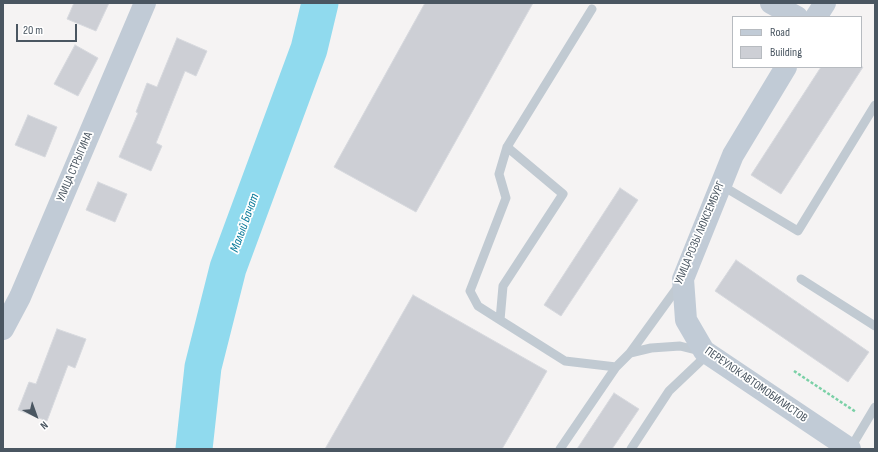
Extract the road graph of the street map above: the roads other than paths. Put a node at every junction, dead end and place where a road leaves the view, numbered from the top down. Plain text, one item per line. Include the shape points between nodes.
1 (145, 3) edge
2 (771, 3) edge
3 (824, 3) edge
4 (592, 10) dead end
5 (795, 16) edge
6 (817, 16) edge
7 (785, 68) edge
8 (875, 105) edge
9 (507, 147) junction
10 (721, 185) junction
11 (683, 279) junction
12 (801, 279) dead end
13 (500, 320) junction
14 (875, 326) edge
15 (3, 329) edge
16 (630, 353) junction
17 (706, 353) junction
18 (616, 367) junction
19 (875, 407) edge
20 (560, 449) edge
21 (631, 449) edge
22 (850, 449) edge

1 - 15 street, УЛИЦА СТРЫГИНА via 20,297
2 - 5 street
3 - 6 street
4 - 9 lane
7 - 10 street, УЛИЦА РОЗЫ ЛЮКСЕМБУРГ via 733,155
8 - 10 lane via 798,231
9 - 13 lane via 499,174 506,198 470,291 478,306
9 - 13 lane via 563,194 503,286
10 - 11 street, УЛИЦА РОЗЫ ЛЮКСЕМБУРГ
11 - 16 lane, УЛИЦА РОЗЫ ЛЮКСЕМБУРГ
11 - 17 street, ПЕРЕУЛОК АВТОМОБИЛИСТОВ via 686,320
12 - 14 lane
13 - 18 lane via 565,361
16 - 17 lane via 650,348 680,346
16 - 18 lane, УЛИЦА РОЗЫ ЛЮКСЕМБУРГ
17 - 21 lane via 669,391
17 - 22 street, ПЕРЕУЛОК АВТОМОБИЛИСТОВ
18 - 20 lane, УЛИЦА РОЗЫ ЛЮКСЕМБУРГ
19 - 22 lane

